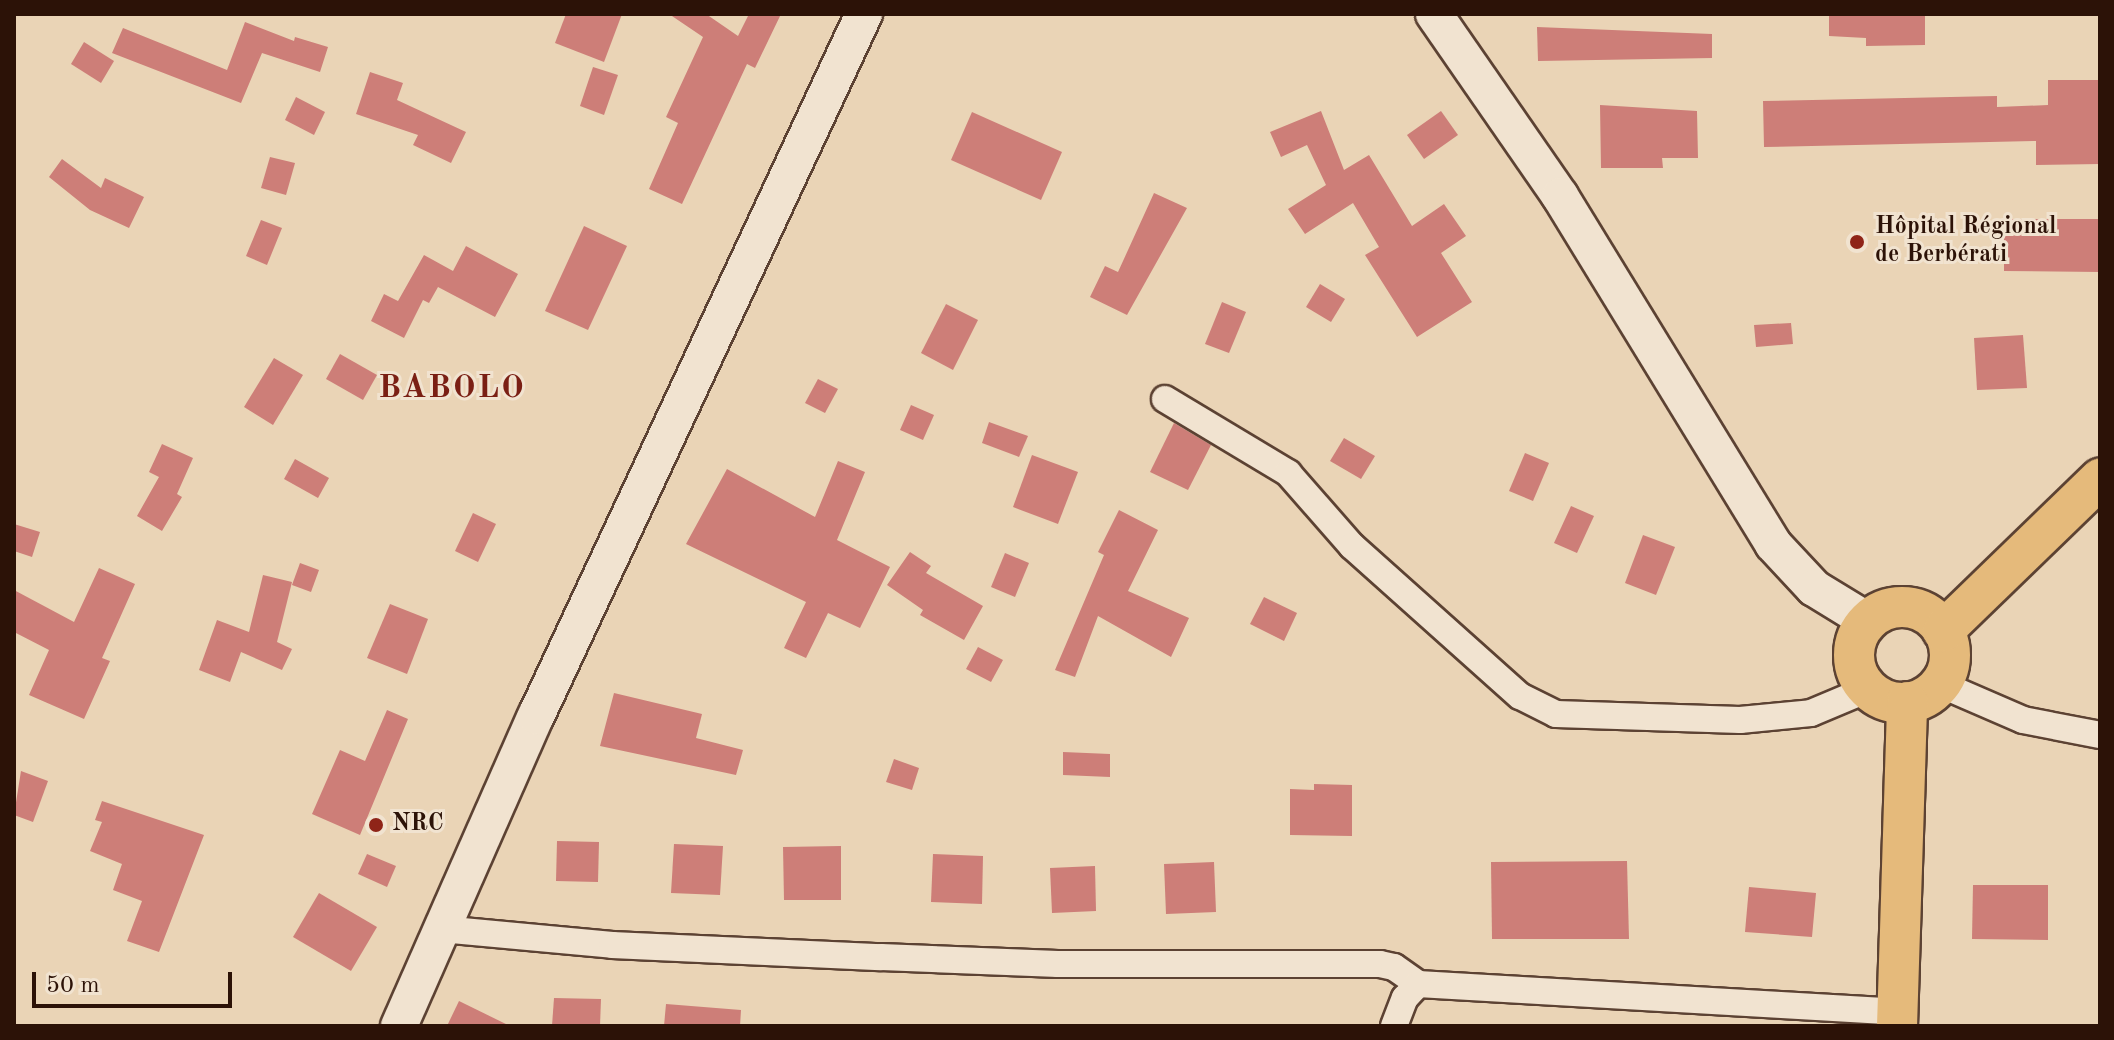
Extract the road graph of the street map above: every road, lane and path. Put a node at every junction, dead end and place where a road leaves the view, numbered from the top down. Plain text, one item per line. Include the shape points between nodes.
1 (864, 14) edge
2 (1434, 14) edge
3 (1165, 399) dead end
4 (2100, 479) edge
5 (1868, 621) junction
6 (1943, 631) junction
7 (1868, 689) junction
8 (1924, 693) junction
9 (2100, 735) edge
10 (441, 929) junction
11 (1418, 984) junction
12 (1898, 1019) edge
13 (399, 1026) edge
14 (1394, 1026) edge

1 - 10 street
2 - 5 street via 1567,208 1773,544 1814,588
3 - 7 street via 1288,473 1352,546 1520,696 1556,714 1740,720 1811,713
4 - 6 main road
5 - 6 main road via 1892,608 1907,607 1934,619
5 - 7 main road via 1854,647 1859,677
6 - 8 main road via 1949,667
7 - 8 main road via 1886,700
8 - 9 street
8 - 12 main road
10 - 11 street via 612,945 910,958 1380,964
10 - 13 street
11 - 12 street
11 - 14 street via 1405,998

